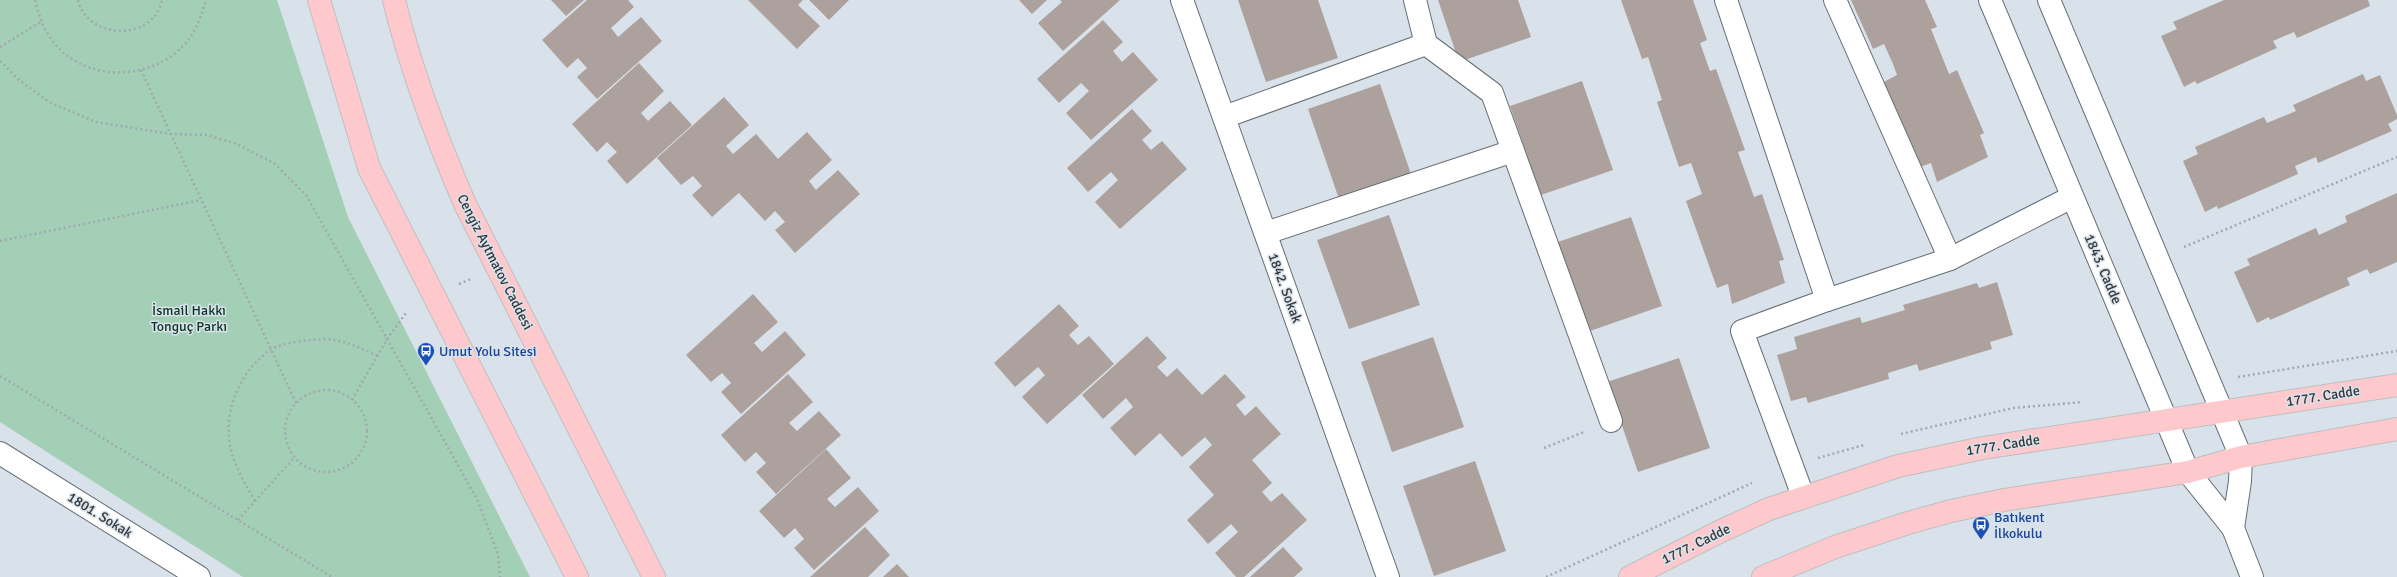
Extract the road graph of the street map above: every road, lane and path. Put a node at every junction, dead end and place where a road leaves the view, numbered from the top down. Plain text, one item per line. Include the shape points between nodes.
1 (35, 0) edge
2 (78, 0) edge
3 (162, 0) edge
4 (206, 0) edge
5 (319, 0) edge
6 (394, 0) edge
7 (1182, 0) edge
8 (1415, 0) edge
9 (1726, 0) edge
10 (1835, 0) edge
11 (1990, 0) edge
12 (2049, 0) edge
13 (41, 22) junction
14 (1426, 44) junction
15 (0, 47) edge
16 (0, 61) edge
17 (140, 70) junction
18 (1224, 117) junction
19 (170, 134) junction
20 (1513, 151) junction
21 (2397, 157) edge
22 (2072, 197) junction
23 (201, 200) junction
24 (1266, 234) junction
25 (0, 242) edge
26 (1950, 259) junction
27 (2157, 259) junction
28 (473, 278) dead end
29 (456, 286) dead end
30 (1827, 300) junction
31 (406, 313) dead end
32 (388, 339) junction
33 (271, 349) junction
34 (2397, 351) edge
35 (378, 356) junction
36 (0, 376) edge
37 (2249, 376) dead end
38 (2397, 385) edge
39 (352, 400) junction
40 (296, 403) junction
41 (2220, 412) junction
42 (2166, 420) junction
43 (1611, 421) joint
44 (2397, 429) edge
45 (1544, 448) dead end
46 (0, 453) edge
47 (2240, 457) junction
48 (294, 458) junction
49 (2188, 472) junction
50 (1803, 496) junction
51 (255, 501) junction
52 (238, 520) junction
53 (2232, 528) junction
54 (199, 577) edge
55 (332, 577) edge
56 (500, 577) edge
57 (577, 577) edge
58 (654, 577) edge
59 (1388, 577) edge
60 (1630, 577) edge
61 (1763, 577) edge
62 (2252, 577) edge

1 - 13 path
2 - 3 path via 86,17 97,26 112,31 127,31 141,26 153,17
4 - 17 path via 199,23 184,46 160,64
5 - 57 main road via 369,168
6 - 58 main road, Cengiz Aytmatov Caddesi via 416,80 438,143 465,204
7 - 18 street, 1842. Sokak
8 - 14 street
9 - 30 street
10 - 26 street
11 - 22 street, 1843. Cadde
12 - 27 street
13 - 15 path
13 - 17 path via 56,45 78,63 105,72 134,73
14 - 18 street
14 - 20 street via 1492,93
16 - 19 path via 18,79 49,102 96,122
17 - 19 path
18 - 24 street, 1842. Sokak
19 - 23 path
19 - 32 path via 207,134 237,144 275,164 306,195
20 - 24 street
20 - 43 street
21 - 27 path
22 - 26 street
22 - 42 street, 1843. Cadde
23 - 25 path
23 - 33 path
24 - 59 street, 1842. Sokak
26 - 30 street
27 - 41 street
28 - 29 path
30 - 50 street via 1742,332
31 - 32 path
32 - 35 path
32 - 56 path via 477,499 498,554
33 - 35 path via 302,341 327,339 349,343
33 - 40 path
33 - 51 path via 251,369 239,387 230,411 229,437 235,464
34 - 37 path
35 - 39 path
36 - 52 path
38 - 41 main road, 1777. Cadde
39 - 40 path via 342,393 330,390 306,395
39 - 48 path via 361,410 367,436 363,450 355,461 344,469 318,472 305,467
40 - 48 path via 289,413 285,430 288,448
41 - 42 main road, 1777. Cadde
41 - 47 street
42 - 49 street, 1843. Cadde
42 - 50 main road, 1777. Cadde via 1938,456 1862,476
43 - 45 path
44 - 47 main road
46 - 54 street, 1801. Sokak
47 - 49 main road
47 - 53 street via 2240,481
48 - 51 path
49 - 53 street, 1843. Cadde
49 - 61 main road via 2004,500 1952,511 1908,522 1835,547
50 - 60 main road, 1777. Cadde via 1721,531
51 - 52 path
52 - 55 path
53 - 62 street, 1843. Cadde

